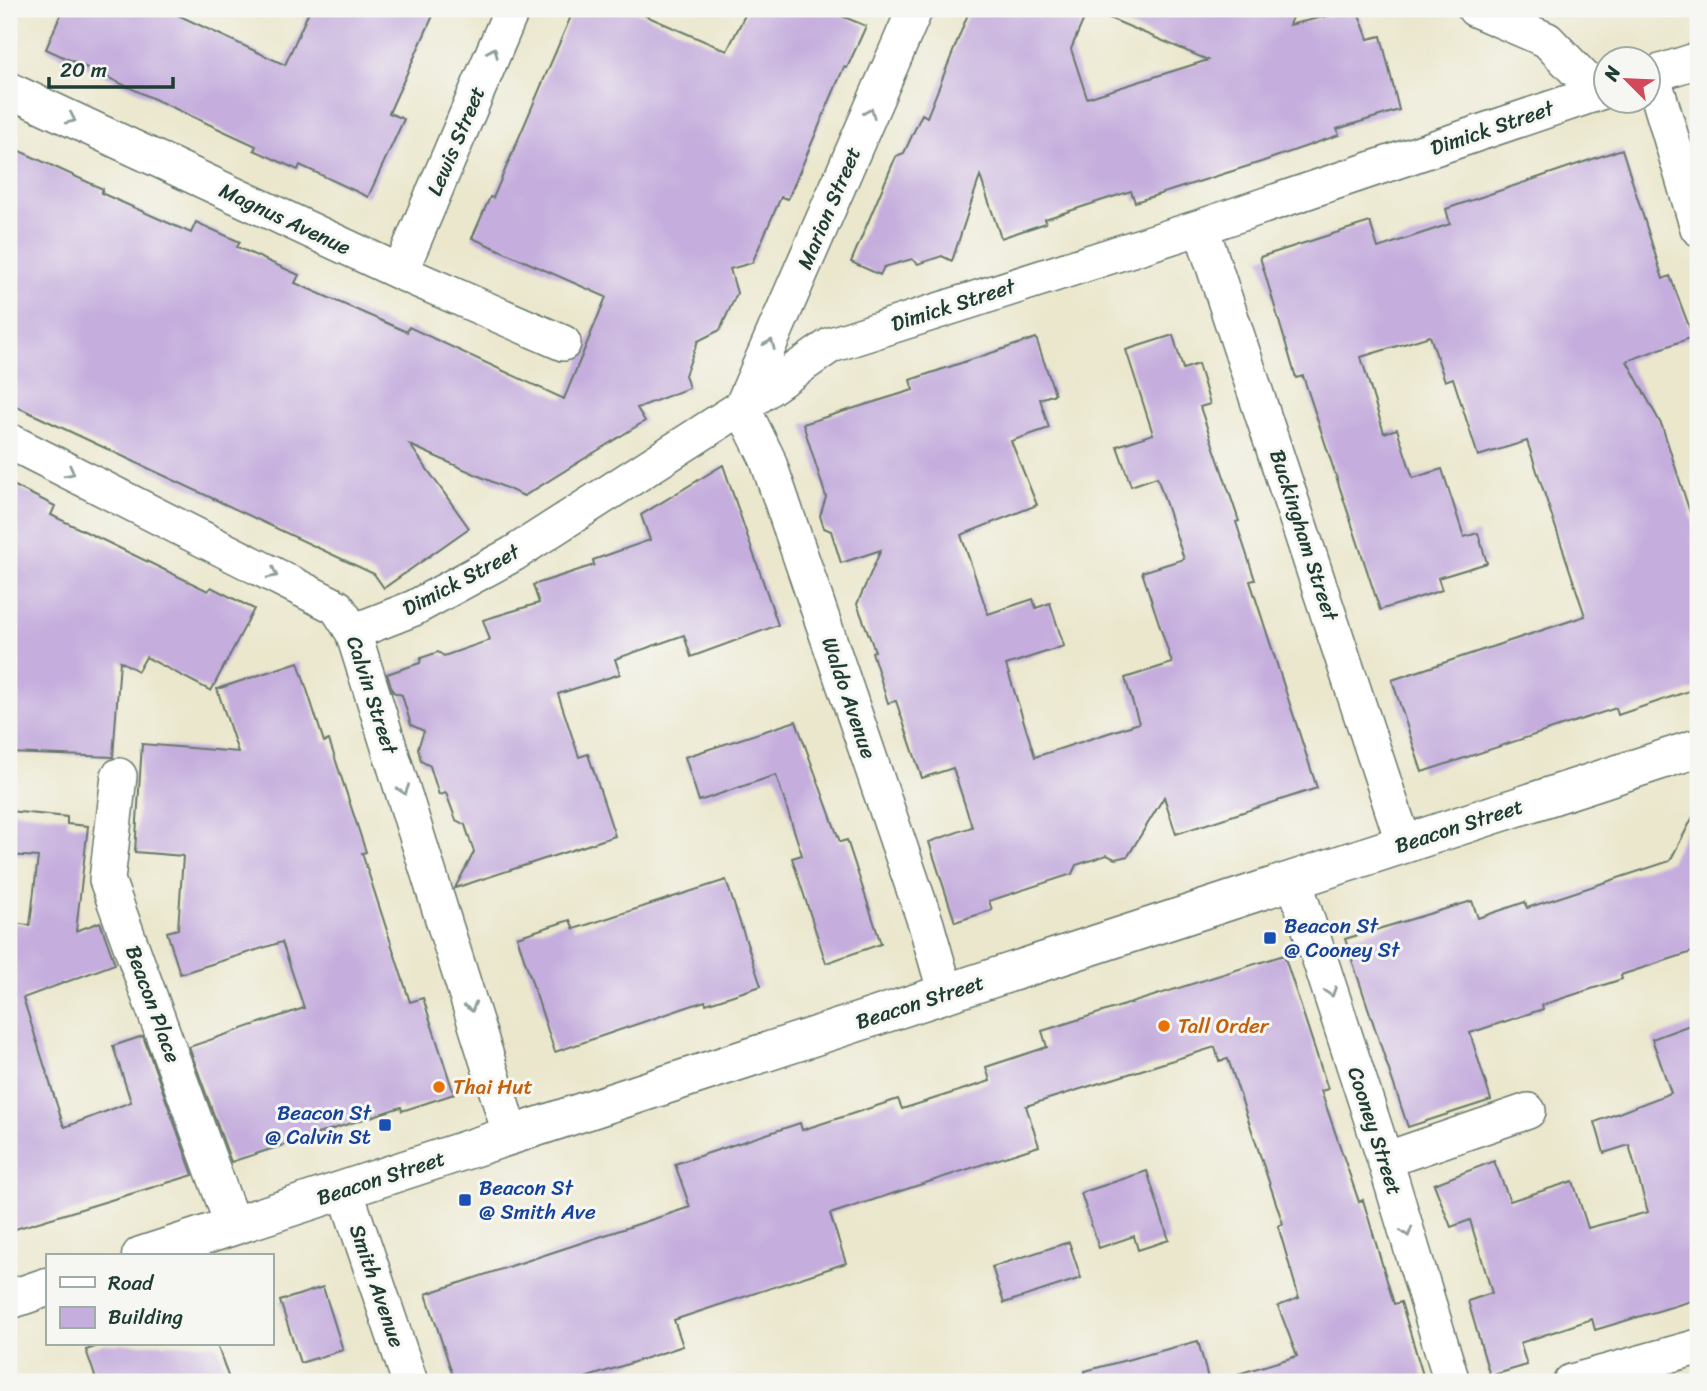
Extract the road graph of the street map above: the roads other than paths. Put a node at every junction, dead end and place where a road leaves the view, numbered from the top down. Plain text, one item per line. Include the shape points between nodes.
1 (512, 9) edge
2 (915, 9) edge
3 (1475, 9) edge
4 (1698, 60) edge
5 (1662, 71) edge
6 (1592, 83) edge
7 (9, 90) edge
8 (1592, 94) edge
9 (1662, 113) edge
10 (1201, 227) junction
11 (1698, 228) edge
12 (400, 272) junction
13 (563, 343) dead end
14 (742, 407) junction
15 (9, 441) edge
16 (353, 632) junction
17 (1698, 748) edge
18 (119, 776) dead end
19 (1404, 844) junction
20 (1294, 880) junction
21 (946, 993) junction
22 (1528, 1111) dead end
23 (511, 1136) junction
24 (1385, 1160) junction
25 (345, 1190) junction
26 (233, 1226) junction
27 (147, 1254) edge
28 (46, 1287) edge
29 (9, 1300) edge
30 (1698, 1347) edge
31 (410, 1382) edge
32 (1452, 1382) edge
33 (1571, 1382) edge

12 -> 1 street, Lewis Street
14 -> 2 street, Marion Street
3 - 6 street via 1546,40
4 - 5 street
7 -> 12 street, Magnus Avenue
8 - 10 street, Dimick Street
9 - 11 street
10 - 14 street, Dimick Street via 831,345
10 - 19 street, Buckingham Street
12 - 13 street, Magnus Avenue
14 - 16 street, Dimick Street via 513,554 414,608
14 - 21 street, Waldo Avenue via 767,458
15 -> 16 street, Calvin Street via 337,607
16 -> 23 street, Calvin Street
17 - 19 main road, Beacon Street
18 - 26 street, Beacon Place via 107,880
19 - 20 main road, Beacon Street
20 - 21 main road, Beacon Street
20 -> 24 street, Cooney Street
21 - 23 main road, Beacon Street
22 - 24 street
23 - 25 main road, Beacon Street
24 -> 32 street, Cooney Street
25 - 26 main road, Beacon Street
25 - 31 street, Smith Avenue
26 - 27 main road, Beacon Street
28 - 29 main road
30 - 33 street

